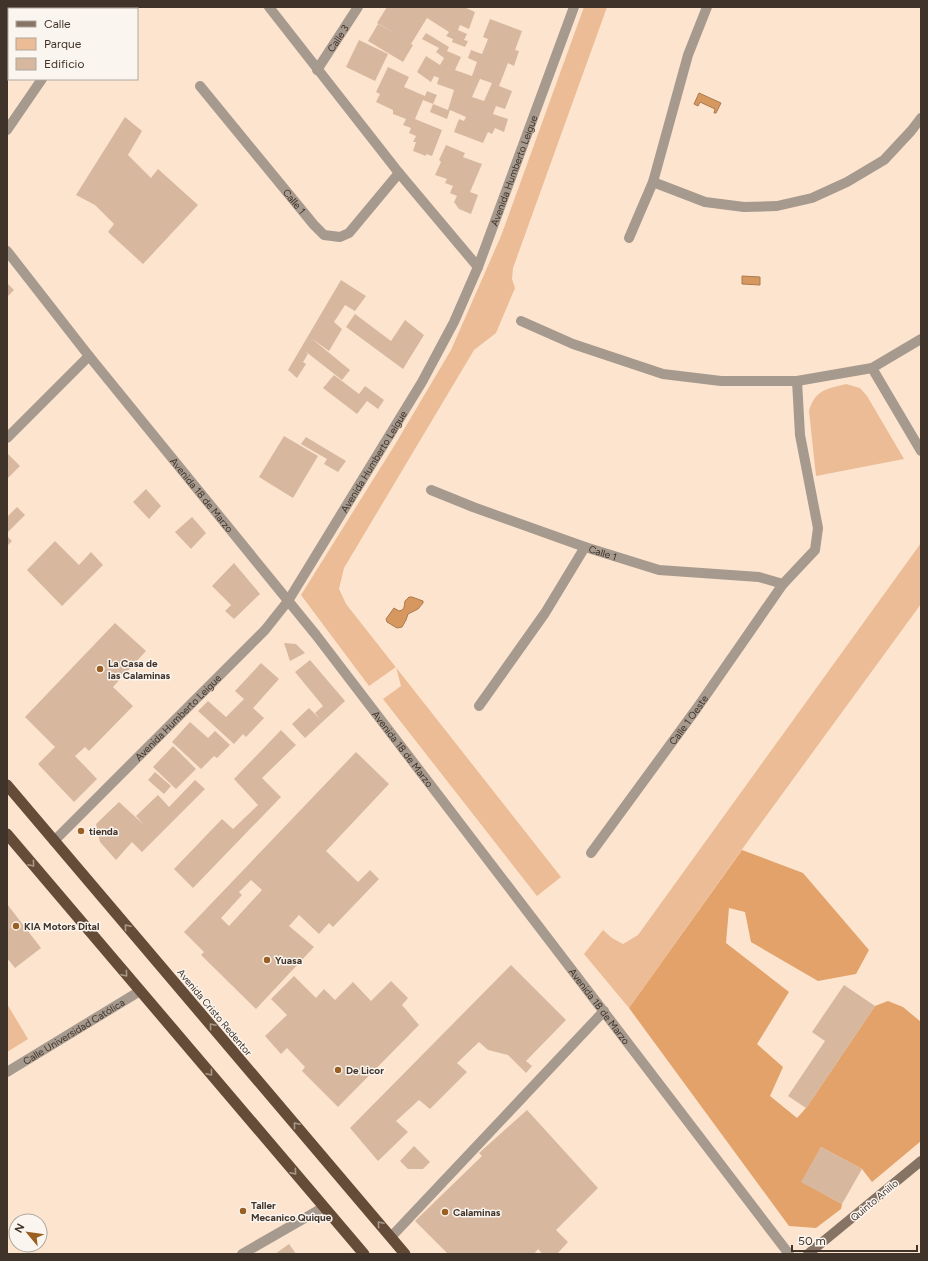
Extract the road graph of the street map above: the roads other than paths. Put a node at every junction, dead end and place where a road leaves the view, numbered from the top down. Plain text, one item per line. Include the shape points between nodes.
1 (268, 7) edge
2 (358, 7) edge
3 (574, 7) edge
4 (707, 7) edge
5 (317, 70) junction
6 (41, 80) edge
7 (200, 86) dead end
8 (921, 118) edge
9 (7, 130) edge
10 (399, 173) junction
11 (653, 182) junction
12 (629, 238) dead end
13 (7, 251) edge
14 (478, 267) junction
15 (521, 321) dead end
16 (921, 339) edge
17 (89, 356) junction
18 (872, 368) junction
19 (797, 381) junction
20 (7, 438) edge
21 (921, 451) edge
22 (431, 490) dead end
23 (585, 547) junction
24 (783, 584) junction
25 (288, 601) junction
26 (479, 706) dead end
27 (7, 785) edge
28 (7, 834) edge
29 (54, 840) junction
30 (591, 853) dead end
31 (140, 991) junction
32 (604, 1011) junction
33 (7, 1072) edge
34 (921, 1161) edge
35 (324, 1207) junction
36 (390, 1237) junction
37 (242, 1254) edge
38 (364, 1254) edge
39 (405, 1254) edge
40 (789, 1254) edge
41 (808, 1254) edge

1 - 5 street
2 - 5 street, Calle 3
3 - 14 street, Avenida Humberto Leigue
4 - 11 street via 688,55
5 - 10 street
6 - 9 street
7 - 10 street, Calle 1 via 324,235 340,237 349,233
8 - 11 street via 884,160 847,182 812,198 777,206 744,207 705,202
10 - 14 street
11 - 12 street
13 - 17 street, Avenida 18 de Marzo
14 - 25 street, Avenida Humberto Leigue via 454,322 422,382
15 - 19 street via 573,344 663,374 721,381
16 - 18 street
17 - 20 street
17 - 25 street, Avenida 18 de Marzo
18 - 19 street
18 - 21 street
19 - 24 street, Calle 1 Oeste via 800,435 818,528 815,550
22 - 23 street, Calle 1
23 - 24 street, Calle 1 via 659,570 759,577
23 - 26 street via 546,613
24 - 30 street, Calle 1 Oeste via 698,708
25 - 29 street, Avenida Humberto Leigue via 265,630
25 - 32 street, Avenida 18 de Marzo
27 - 29 highway, Avenida Cristo Redentor
28 -> 31 highway
36 -> 29 highway, Avenida Cristo Redentor
31 - 33 street, Calle Universidad Católica
31 -> 35 highway
32 - 36 street
32 - 40 street, Avenida 18 de Marzo
34 - 41 main road, Quinto Anillo
35 - 37 street
35 - 38 highway
36 - 39 highway, Avenida Cristo Redentor

